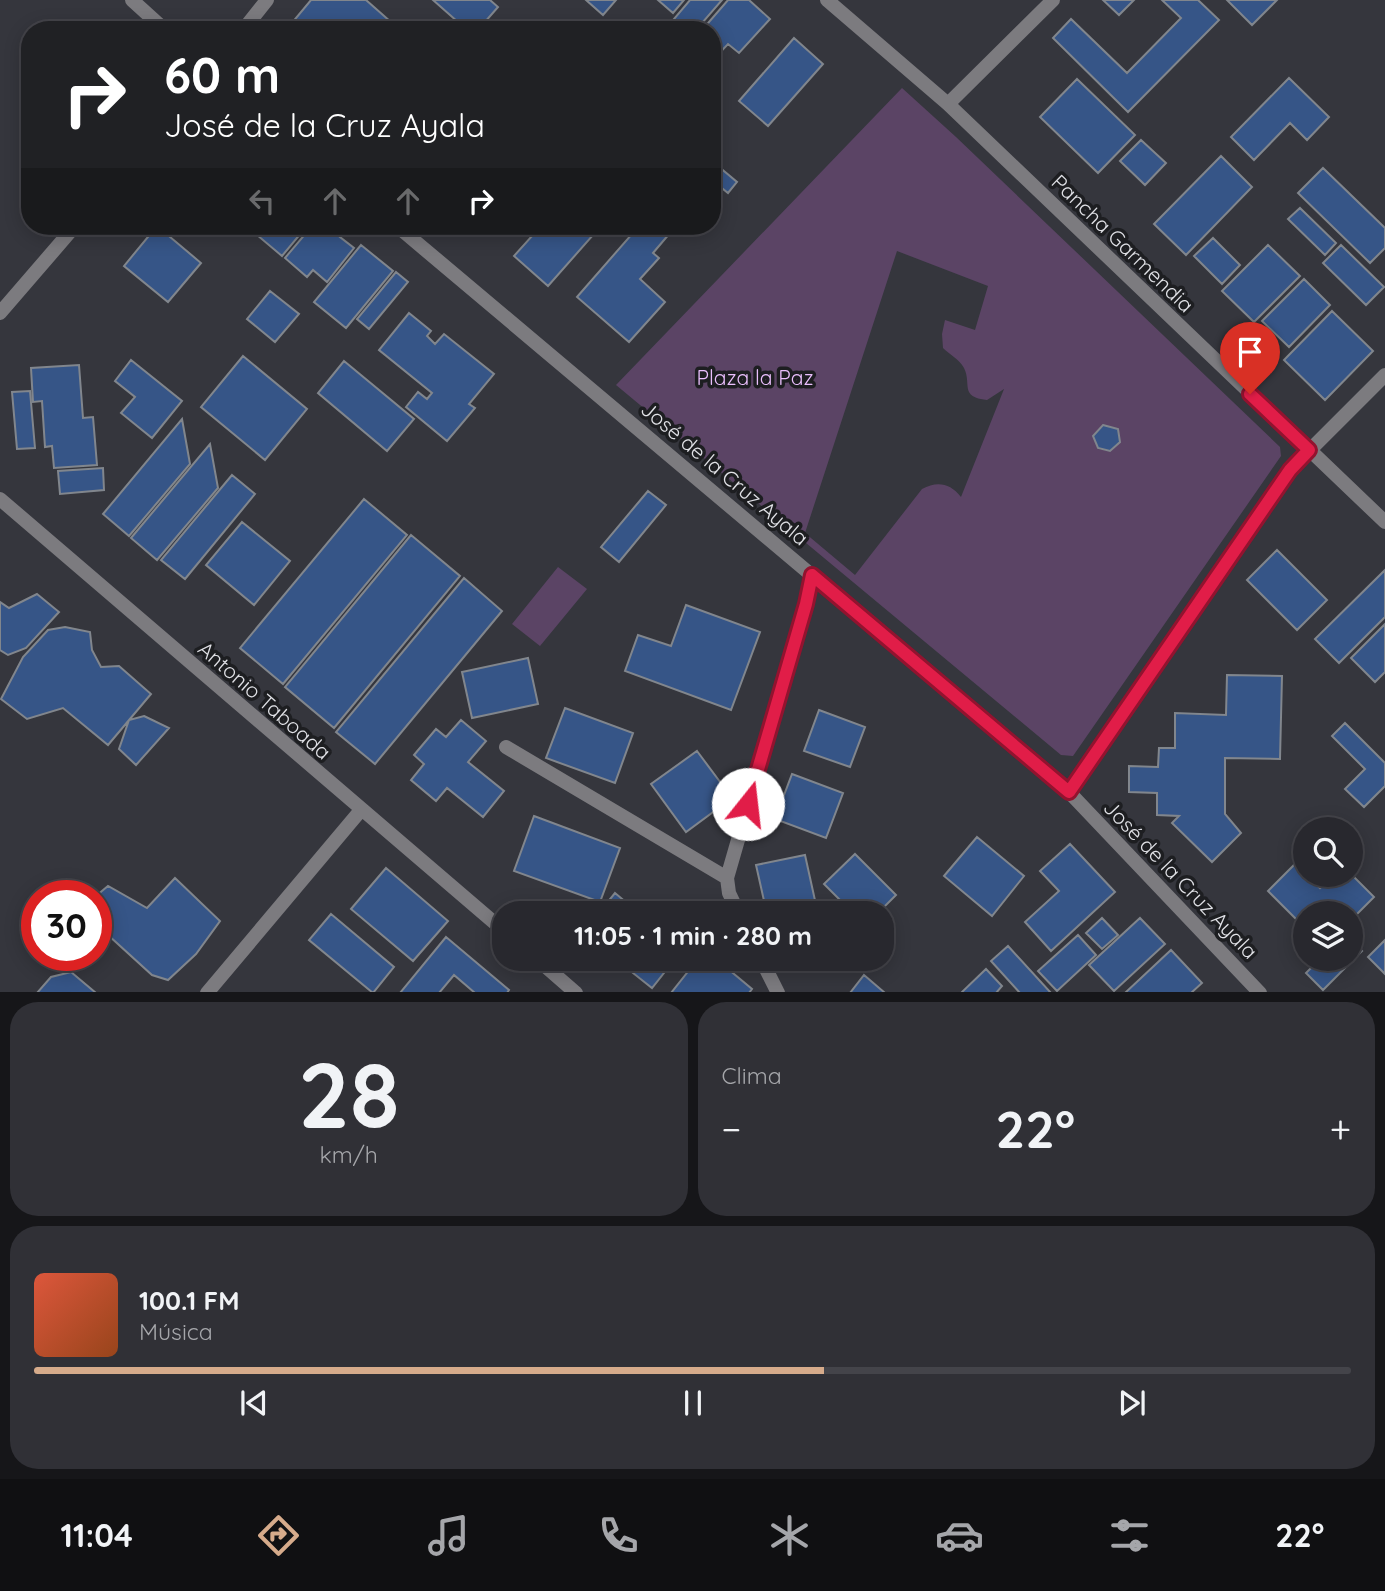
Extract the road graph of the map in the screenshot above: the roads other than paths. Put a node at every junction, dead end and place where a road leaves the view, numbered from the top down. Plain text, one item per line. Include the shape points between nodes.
1 (132, 0) edge
2 (267, 0) edge
3 (827, 0) edge
4 (1053, 0) edge
5 (155, 21) edge
6 (250, 21) edge
7 (948, 104) junction
8 (67, 235) edge
9 (408, 235) edge
10 (0, 313) edge
11 (1385, 375) edge
12 (1309, 450) junction
13 (0, 499) edge
14 (1385, 522) edge
15 (812, 575) junction
16 (506, 747) dead end
17 (1069, 792) junction
18 (360, 810) junction
19 (727, 878) junction
20 (733, 901) edge
21 (492, 921) edge
22 (551, 971) edge
23 (767, 971) edge
24 (207, 992) edge
25 (576, 992) edge
26 (778, 992) edge
27 (1260, 992) edge

1 - 5 street
2 - 6 street
3 - 7 street, Pancha Garmendia
4 - 7 street
7 - 12 street, Pancha Garmendia
8 - 10 street
9 - 15 street, José de la Cruz Ayala
11 - 12 street
12 - 14 street, Pancha Garmendia
12 - 17 street via 1282,481
13 - 18 street, Antonio Taboada
15 - 17 street, José de la Cruz Ayala
15 - 19 street
16 - 19 street
17 - 27 street, José de la Cruz Ayala
18 - 21 street, Antonio Taboada
18 - 24 street
19 - 20 street
22 - 25 street
23 - 26 street

